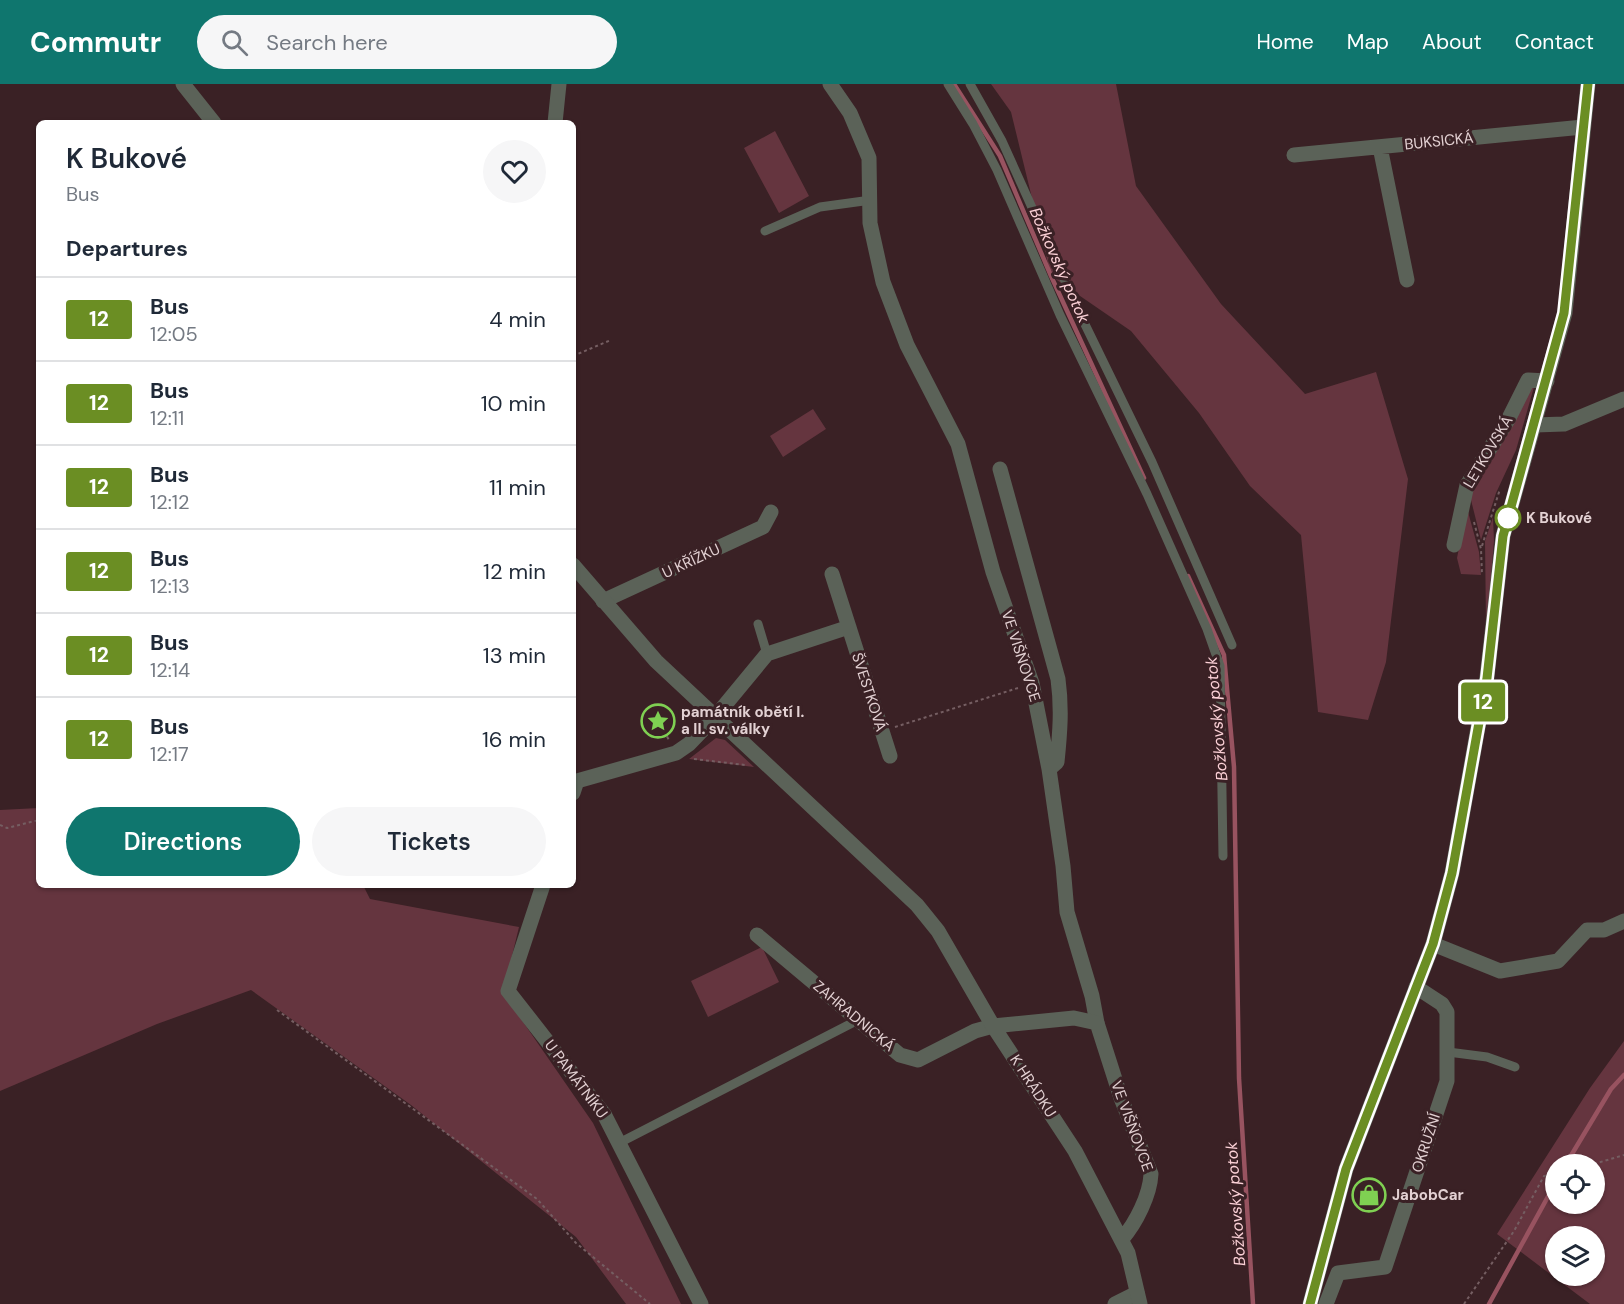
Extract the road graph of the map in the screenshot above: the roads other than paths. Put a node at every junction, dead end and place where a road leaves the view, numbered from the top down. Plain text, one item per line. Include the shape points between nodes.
1 (183, 84) edge
2 (559, 84) edge
3 (830, 84) edge
4 (948, 84) edge
5 (970, 84) edge
6 (1588, 84) edge
7 (212, 120) edge
8 (555, 120) edge
9 (1583, 127) junction
10 (1380, 147) junction
11 (1294, 155) dead end
12 (871, 200) junction
13 (765, 231) dead end
14 (1407, 280) dead end
15 (1547, 381) junction
16 (1624, 399) edge
17 (1535, 425) junction
18 (1000, 469) dead end
19 (771, 512) dead end
20 (1454, 545) dead end
21 (576, 569) edge
22 (832, 574) dead end
23 (603, 601) junction
24 (758, 624) dead end
25 (849, 627) junction
26 (1232, 645) dead end
27 (767, 654) junction
28 (715, 717) junction
29 (890, 756) dead end
30 (1049, 769) junction
31 (576, 784) edge
32 (1223, 856) dead end
33 (542, 888) edge
34 (1624, 921) edge
35 (757, 935) dead end
36 (1433, 944) junction
37 (1416, 987) junction
38 (858, 1020) junction
39 (1097, 1023) junction
40 (993, 1026) junction
41 (1448, 1052) junction
42 (1515, 1067) dead end
43 (619, 1143) junction
44 (1122, 1239) junction
45 (1138, 1299) edge
46 (701, 1304) edge
47 (1115, 1304) edge
48 (1310, 1304) edge
49 (1326, 1304) edge

1 - 7 street
2 - 8 street
3 - 12 street, VE VIŠŇOVCE via 850,113 869,158
4 - 32 lane via 997,170 1210,636 1220,666
5 - 26 lane via 1002,141 1078,312 1152,462
6 - 9 street, LETKOVSKÁ
9 - 10 street, BUKSICKÁ
9 - 15 street, LETKOVSKÁ via 1564,313
10 - 11 street, BUKSICKÁ
10 - 14 street
12 - 13 lane via 820,207
12 - 30 street, VE VIŠŇOVCE via 870,223 883,282 907,345 958,444 993,572 1032,683
15 - 17 street, LETKOVSKÁ
15 - 20 street, LETKOVSKÁ via 1528,380 1467,484
16 - 17 street via 1564,424
17 - 36 street, LETKOVSKÁ via 1503,536 1480,718 1452,873
18 - 30 street via 1062,705 1057,762
19 - 23 street, U KŘÍŽKU via 763,527
21 - 23 street, K HRÁDKU
22 - 25 street, ŠVESTKOVÁ
23 - 28 street, K HRÁDKU via 656,661
24 - 27 lane
25 - 27 street
25 - 29 street, ŠVESTKOVÁ
27 - 28 street
28 - 31 street via 682,756
28 - 40 street, K HRÁDKU via 917,905 956,959
30 - 39 street, VE VIŠŇOVCE via 1067,912
33 - 43 street, U PAMÁTNÍKU via 508,991 604,1114
34 - 36 street via 1604,930 1587,930 1558,961 1512,971 1500,971
35 - 38 street, ZAHRADNICKÁ
36 - 37 street, LETKOVSKÁ
37 - 41 street, OKRUŽNÍ via 1447,1012
37 - 48 street, LETKOVSKÁ via 1346,1169
38 - 40 street, ZAHRADNICKÁ via 911,1060
38 - 43 lane
39 - 40 street via 1074,1018
39 - 44 street, VE VIŠŇOVCE via 1151,1174 1151,1183 1131,1228
40 - 44 street, K HRÁDKU via 1075,1151
41 - 42 lane via 1487,1057
41 - 49 street, OKRUŽNÍ via 1447,1081 1385,1266 1338,1273
43 - 46 street, U PAMÁTNÍKU
44 - 45 street, K HRÁDKU
45 - 47 street

